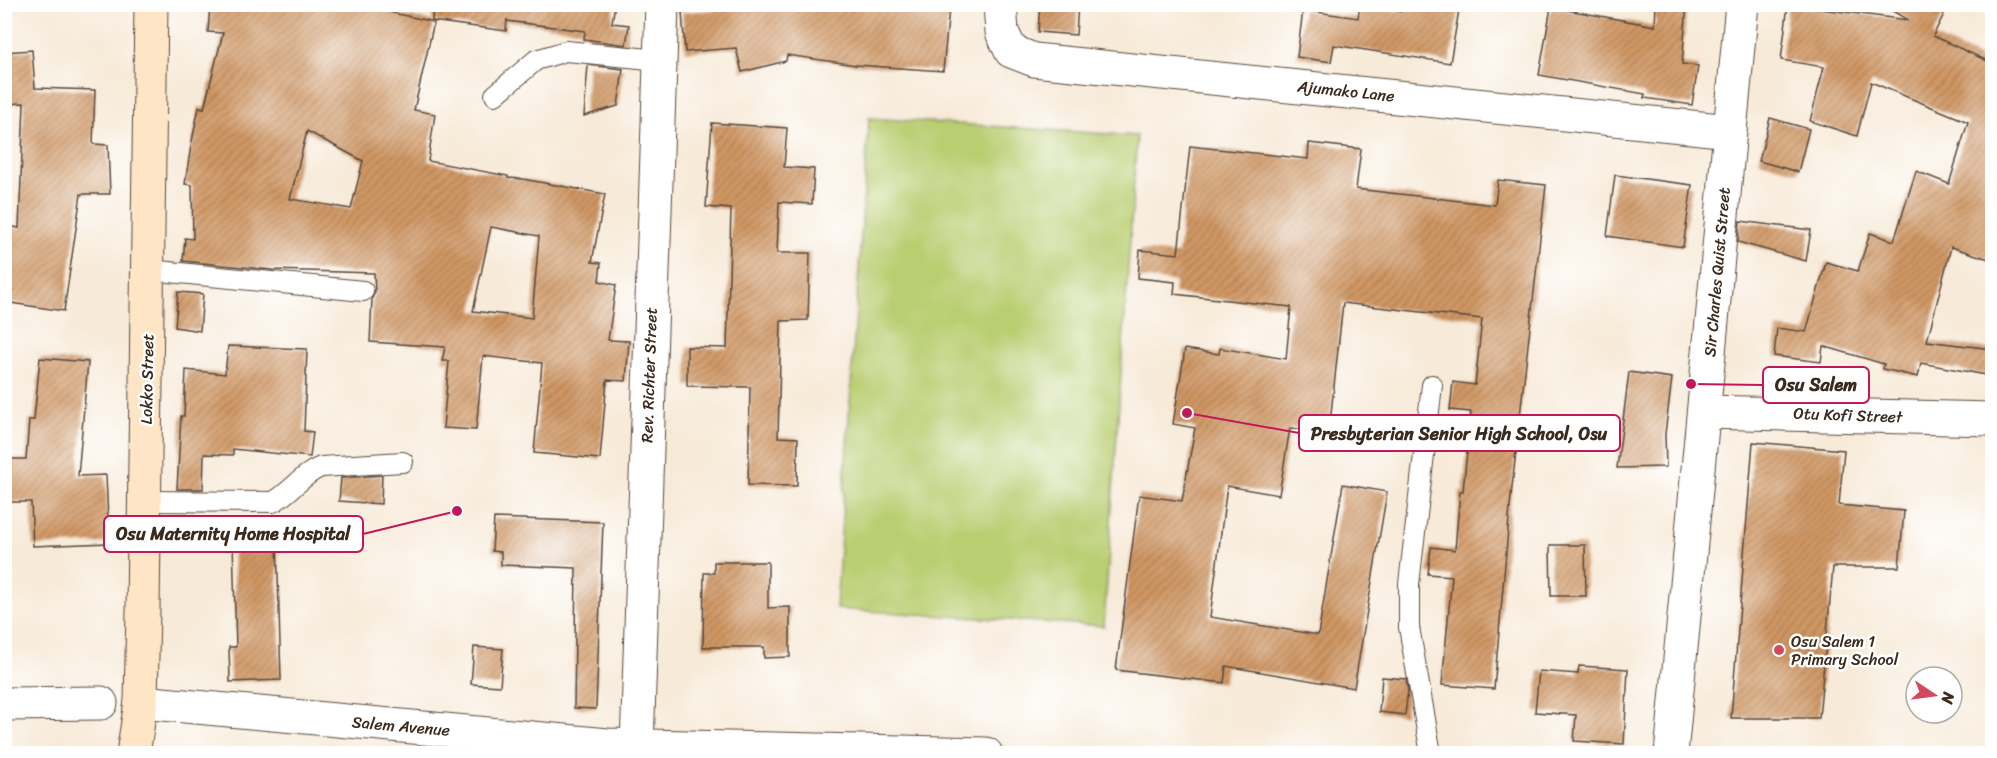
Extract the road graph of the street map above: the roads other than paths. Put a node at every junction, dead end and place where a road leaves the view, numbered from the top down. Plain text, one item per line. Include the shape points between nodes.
1 (151, 4) edge
2 (662, 4) edge
3 (1000, 4) edge
4 (1742, 4) edge
5 (660, 60) junction
6 (495, 94) dead end
7 (1730, 131) junction
8 (149, 270) junction
9 (363, 291) dead end
10 (1432, 385) dead end
11 (1704, 412) junction
12 (1992, 419) edge
13 (403, 462) dead end
14 (145, 501) junction
15 (141, 702) junction
16 (101, 703) dead end
17 (4, 704) edge
18 (637, 746) junction
19 (133, 753) edge
20 (986, 753) edge
21 (1431, 753) edge
22 (1671, 753) edge

1 - 8 main road, Lokko Street
2 - 5 street, Rev. Richter Street
3 - 7 street, Ajumako Lane via 1002,32 1011,51 1034,60
4 - 7 street, Sir Charles Quist Street
5 - 6 lane via 566,51 536,60
5 - 18 street, Rev. Richter Street
7 - 11 street, Sir Charles Quist Street
8 - 9 lane
8 - 14 main road, Lokko Street
10 - 21 lane via 1409,584 1409,627
11 - 12 street, Otu Kofi Street
11 - 22 street, Sir Charles Quist Street
13 - 14 lane via 321,467 308,472 273,502
14 - 15 main road, Lokko Street
15 - 18 street, Salem Avenue
15 - 19 main road, Lokko Street
16 - 17 street
18 - 20 street, Salem Avenue

